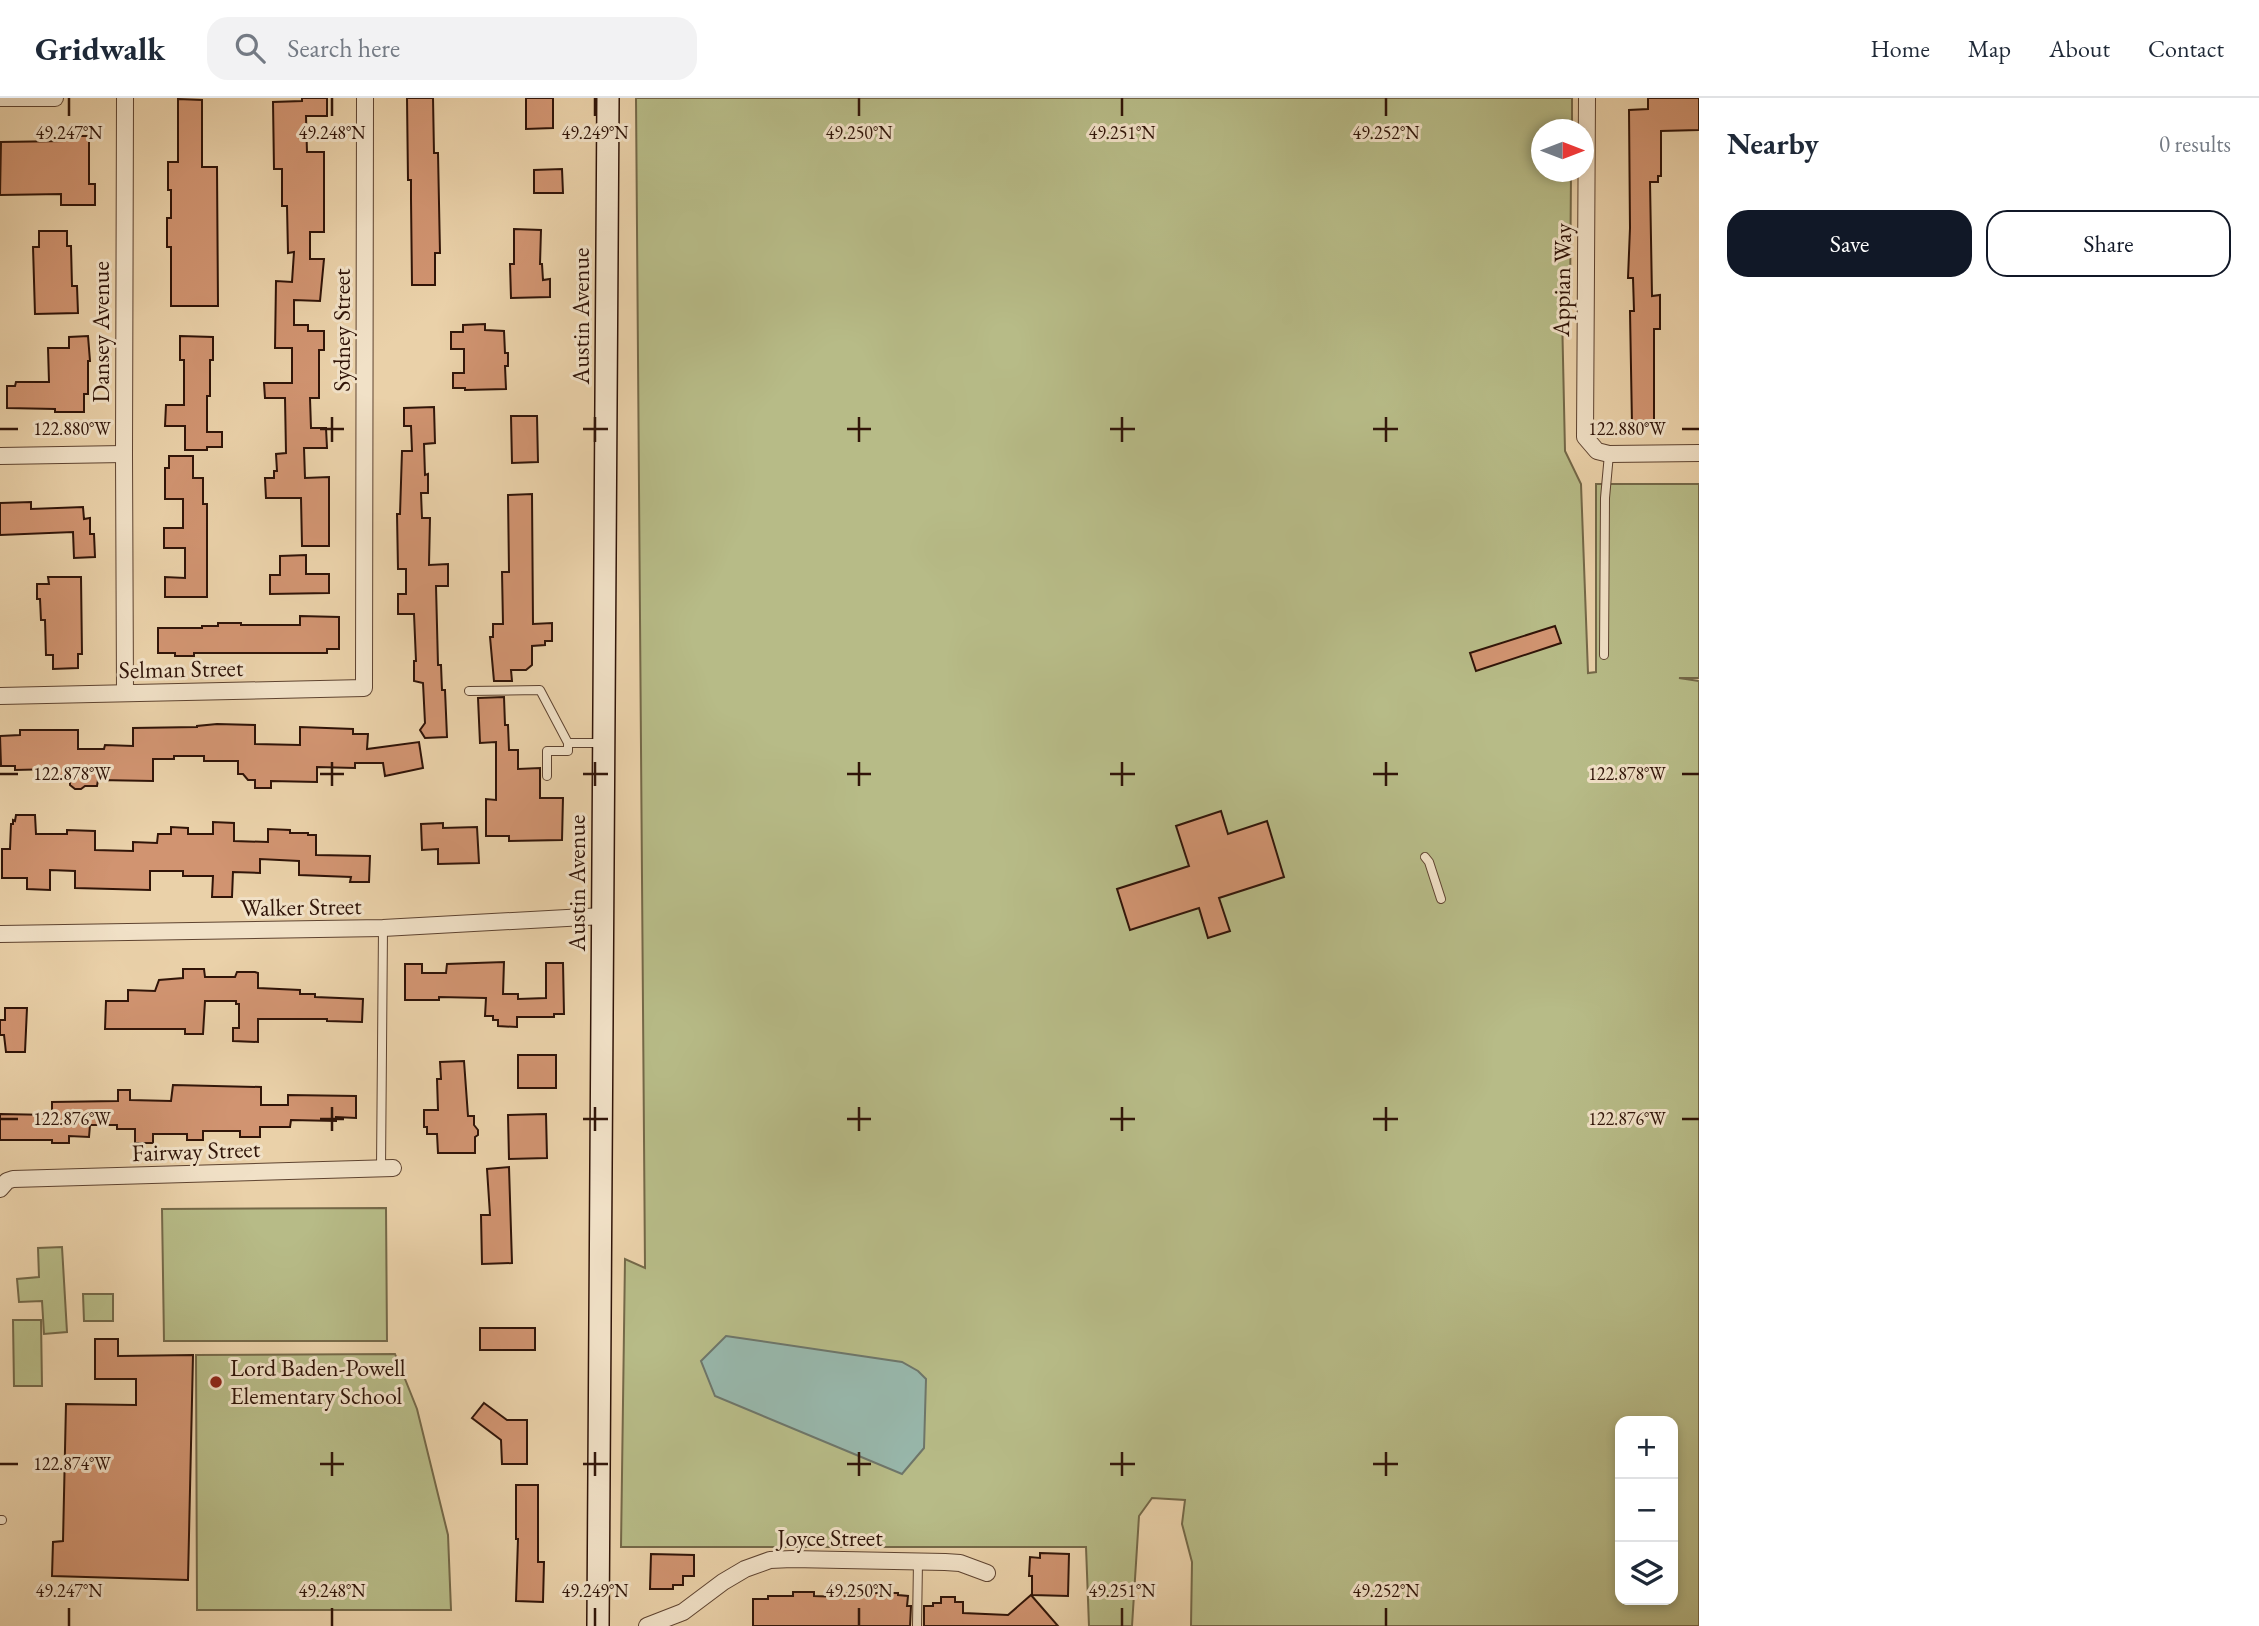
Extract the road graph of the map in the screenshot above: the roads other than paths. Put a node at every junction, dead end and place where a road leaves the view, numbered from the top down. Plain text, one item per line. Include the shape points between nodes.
1 (3, 98) edge
2 (55, 98) edge
3 (125, 98) edge
4 (365, 98) edge
5 (608, 98) edge
6 (1587, 98) edge
7 (1606, 453) junction
8 (1699, 453) edge
9 (124, 454) junction
10 (0, 456) edge
11 (1604, 655) dead end
12 (364, 688) joint
13 (469, 691) dead end
14 (125, 692) junction
15 (0, 696) edge
16 (568, 743) junction
17 (604, 743) junction
18 (547, 776) dead end
19 (1425, 857) dead end
20 (1441, 899) dead end
21 (603, 916) junction
22 (383, 928) junction
23 (0, 934) edge
24 (387, 1168) joint
25 (1, 1188) edge
26 (918, 1561) junction
27 (987, 1573) dead end
28 (598, 1626) edge
29 (647, 1626) edge
30 (916, 1626) edge

1 - 2 street
3 - 9 street, Dansey Avenue
4 - 12 street, Sydney Street
5 - 17 main road, Austin Avenue
6 - 7 street, Appian Way via 1584,431 1592,447
7 - 8 street
7 - 11 lane
9 - 10 street
9 - 14 street, Dansey Avenue
12 - 14 street, Selman Street
13 - 16 lane via 540,690
14 - 15 street, Selman Street
16 - 17 lane
16 - 18 lane via 568,751 547,751
17 - 21 main road, Austin Avenue
19 - 20 lane
21 - 22 street, Walker Street
21 - 28 main road, Austin Avenue
22 - 23 street, Walker Street
22 - 24 lane
24 - 25 street, Fairway Street via 13,1179
26 - 27 street, Joyce Street via 960,1563
26 - 29 street, Joyce Street via 770,1560 737,1573 683,1612
26 - 30 lane

